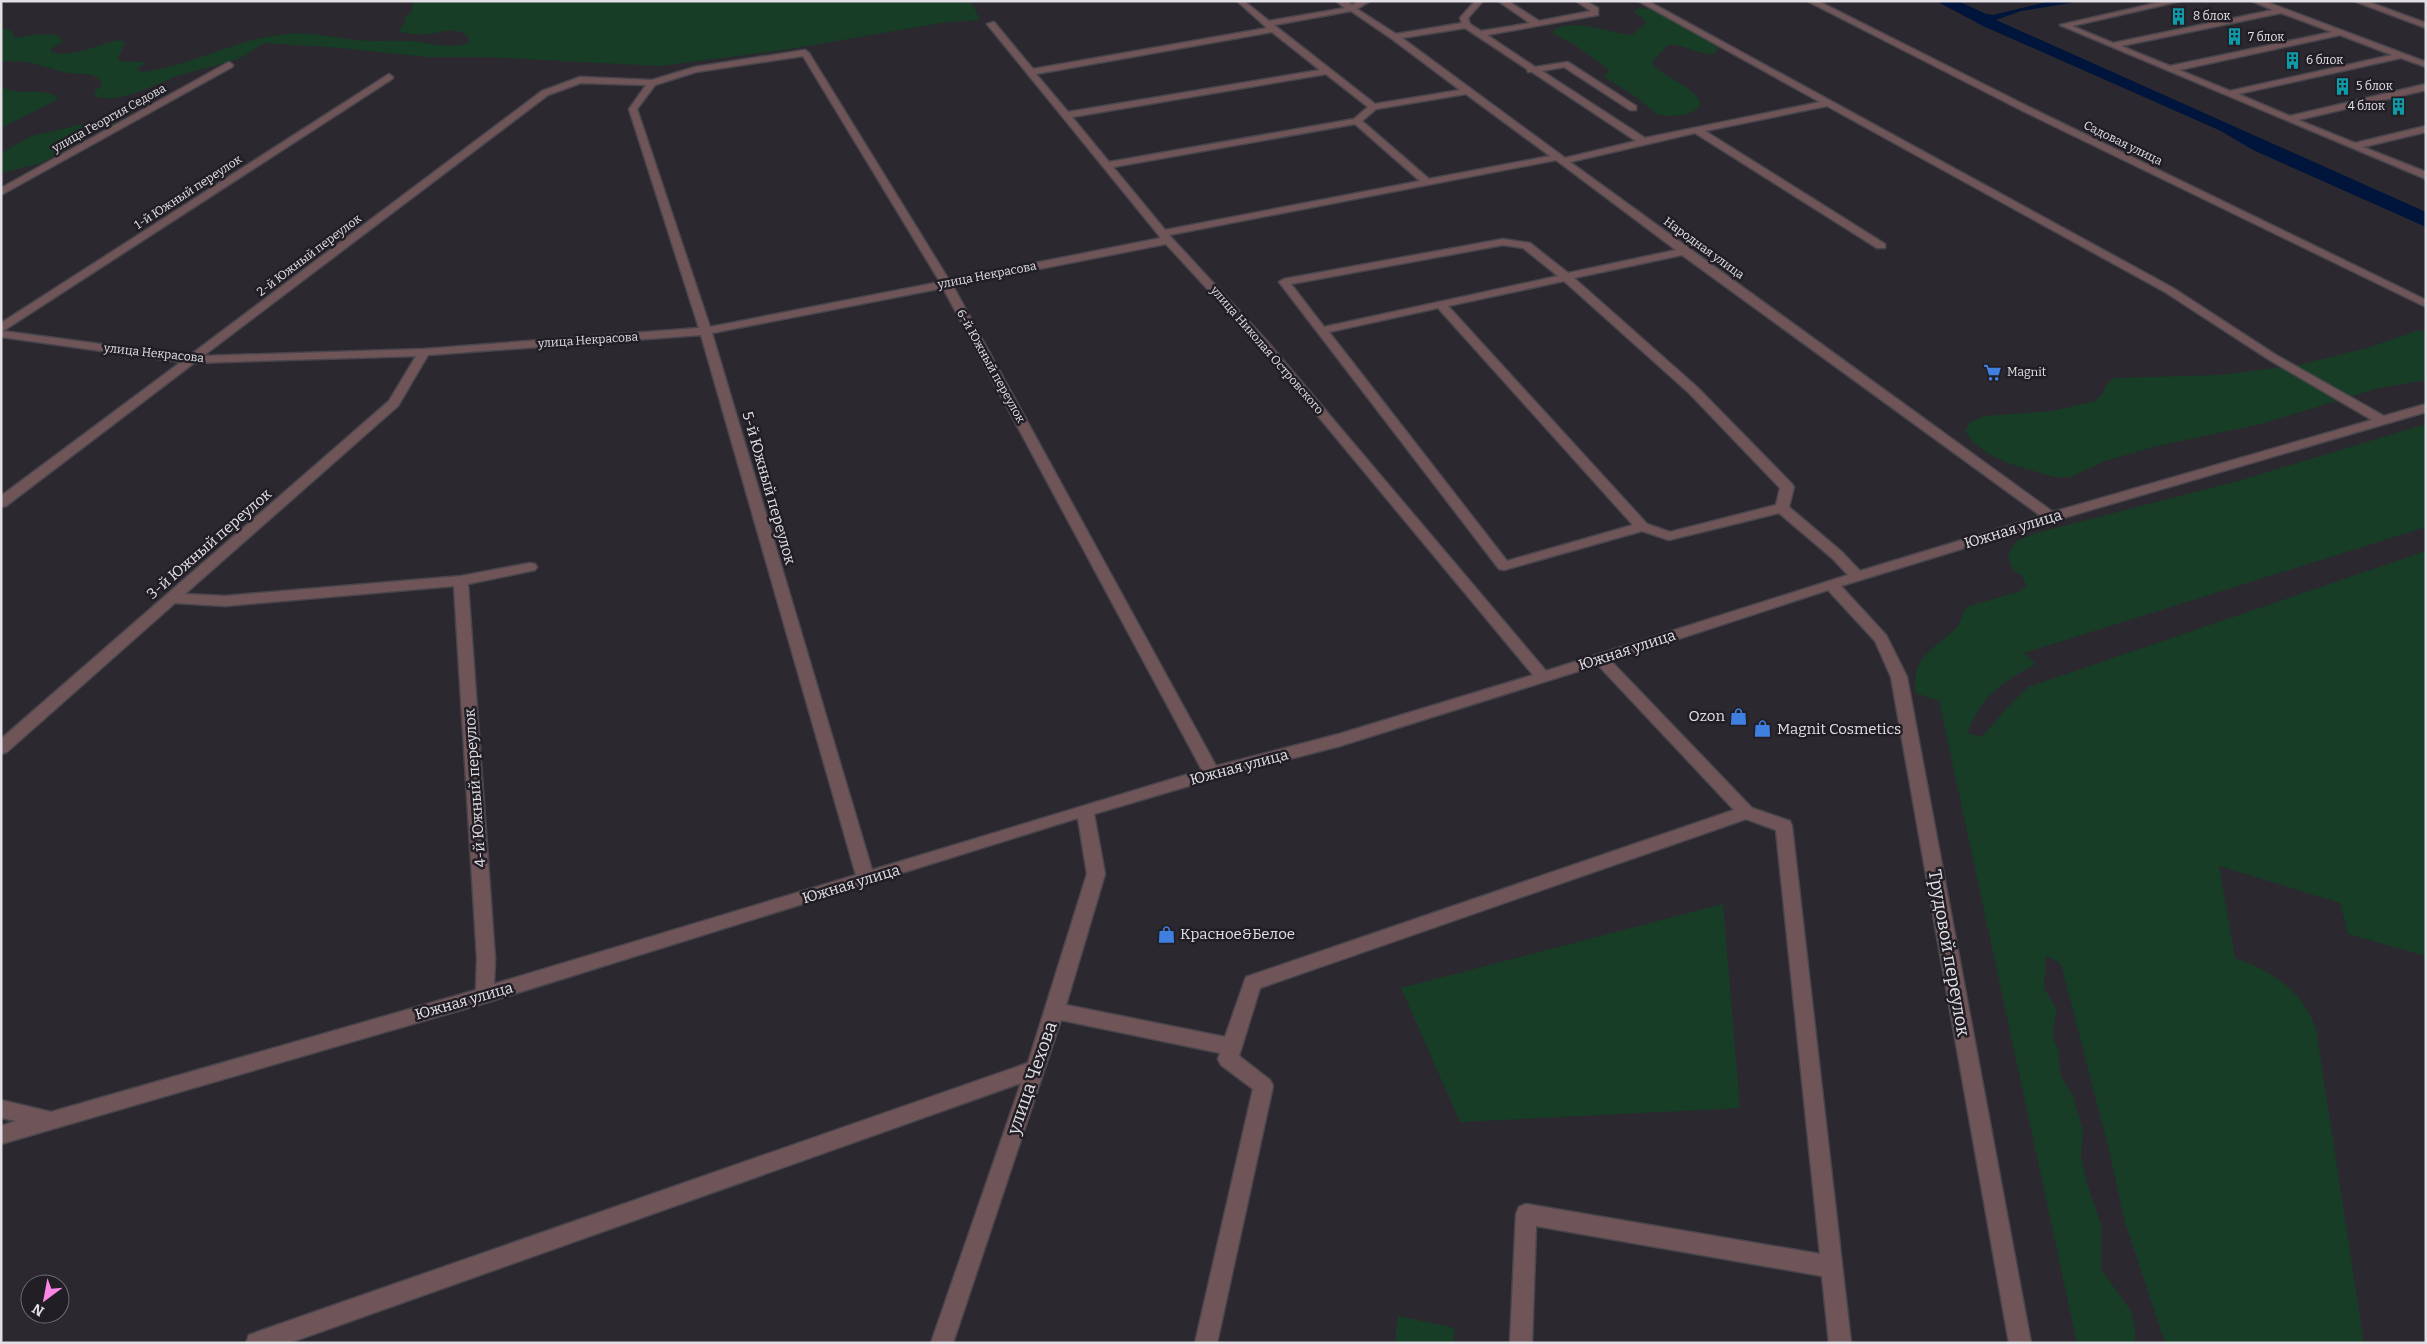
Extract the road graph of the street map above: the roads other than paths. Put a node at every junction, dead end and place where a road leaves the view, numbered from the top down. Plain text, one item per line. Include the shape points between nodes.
1 (1340, 1) edge
2 (1366, 1) edge
3 (1479, 1) edge
4 (1502, 1) edge
5 (1580, 1) edge
6 (1642, 1) edge
7 (1811, 1) edge
8 (2177, 1) edge
9 (2256, 1) edge
10 (2358, 1) edge
11 (1240, 2) edge
12 (1351, 9) junction
13 (2282, 11) junction
14 (991, 24) dead end
15 (1538, 24) junction
16 (1466, 25) junction
17 (2426, 26) edge
18 (1270, 27) junction
19 (2340, 33) junction
20 (1481, 34) junction
21 (1395, 37) junction
22 (2114, 45) junction
23 (2401, 55) junction
24 (229, 65) dead end
25 (2426, 65) edge
26 (2170, 69) junction
27 (1532, 70) junction
28 (1327, 71) junction
29 (1033, 72) junction
30 (389, 77) dead end
31 (652, 83) junction
32 (2426, 87) edge
33 (1468, 91) junction
34 (2228, 94) junction
35 (1828, 103) junction
36 (1373, 108) junction
37 (1633, 108) dead end
38 (1067, 115) junction
39 (2290, 119) junction
40 (1357, 121) junction
41 (2426, 129) edge
42 (1698, 131) junction
43 (1643, 141) junction
44 (2354, 146) junction
45 (1561, 159) junction
46 (1108, 165) junction
47 (2426, 176) edge
48 (1428, 183) junction
49 (1, 192) edge
50 (1166, 236) junction
51 (1881, 246) dead end
52 (1684, 251) junction
53 (1566, 277) junction
54 (946, 283) junction
55 (2426, 304) edge
56 (1442, 306) junction
57 (1, 328) edge
58 (706, 331) junction
59 (1320, 331) junction
60 (1, 334) edge
61 (424, 352) junction
62 (192, 360) junction
63 (2426, 408) edge
64 (2383, 421) junction
65 (1, 503) edge
66 (1782, 508) junction
67 (2051, 518) junction
68 (1642, 527) junction
69 (530, 566) dead end
70 (1858, 577) junction
71 (461, 581) junction
72 (1831, 584) junction
73 (171, 598) junction
74 (1601, 659) junction
75 (1543, 677) junction
76 (1, 748) edge
77 (1212, 773) junction
78 (1085, 810) junction
79 (1746, 812) junction
80 (866, 879) junction
81 (485, 995) junction
82 (1055, 1011) junction
83 (1232, 1048) junction
84 (1035, 1069) junction
85 (1, 1109) edge
86 (50, 1120) junction
87 (1, 1135) edge
88 (1832, 1267) junction
89 (257, 1343) edge
90 (942, 1343) edge
91 (1206, 1343) edge
92 (1520, 1343) edge
93 (1840, 1343) edge
94 (2020, 1343) edge

1 - 12 street, Народная улица
2 - 12 street
3 - 16 street via 1464,18
4 - 15 street
5 - 15 street via 1595,13
6 - 35 street
7 - 55 street, Садовая улица
8 - 22 street via 2064,25
9 - 13 street
10 - 17 street
11 - 18 street
12 - 18 street
12 - 21 street, Народная улица
13 - 19 street
13 - 22 street
14 - 29 street, улица Николая Островского
15 - 20 street
16 - 20 street
16 - 21 street
18 - 28 street
18 - 29 street
19 - 23 street
19 - 26 street
20 - 27 street
21 - 33 street, Народная улица
22 - 26 street
23 - 25 street
23 - 34 street
24 - 49 street, улица Георгия Седова
26 - 34 street
27 - 37 street via 1565,64
27 - 43 street
28 - 36 street
28 - 38 street
29 - 38 street, улица Николая Островского
30 - 57 street, 1-й Южный переулок
31 - 54 street, 6-й Южный переулок via 695,70 805,53
31 - 58 street, 5-й Южный переулок via 633,109
31 - 62 street, 2-й Южный переулок via 580,80 545,93
32 - 39 street
33 - 36 street
33 - 45 street, Народная улица
34 - 39 street
35 - 42 street, улица Некрасова
35 - 64 street via 2169,290 2272,357
36 - 40 street
38 - 46 street, улица Николая Островского
39 - 44 street
40 - 46 street
40 - 48 street
41 - 44 street
42 - 43 street, улица Некрасова
42 - 51 street
43 - 45 street, улица Некрасова via 1628,147
44 - 47 street
45 - 48 street, улица Некрасова
45 - 52 street, Народная улица
46 - 50 street, улица Николая Островского
48 - 50 street, улица Некрасова
50 - 54 street, улица Некрасова
50 - 75 street, улица Николая Островского via 1263,343
52 - 53 street
52 - 67 street, Народная улица
53 - 56 street
53 - 59 street via 1526,245 1503,242 1284,282
53 - 66 street via 1693,390 1787,487
54 - 58 street, улица Некрасова
54 - 77 street, 6-й Южный переулок
56 - 59 street
56 - 68 street
58 - 61 street, улица Некрасова
58 - 80 street, 5-й Южный переулок
59 - 68 street via 1504,566
60 - 62 street, улица Некрасова
61 - 62 street, улица Некрасова
61 - 73 street, 3-й Южный переулок via 394,403
62 - 65 street, 2-й Южный переулок
63 - 64 street, Южная улица
64 - 67 street, Южная улица
66 - 68 street via 1669,536
66 - 70 street
67 - 70 street, Южная улица
69 - 71 street
70 - 72 street, Южная улица
71 - 73 street via 225,600
71 - 81 street, 4-й Южный переулок via 486,958
72 - 74 street, Южная улица
72 - 94 street, Трудовой переулок via 1881,639 1899,677
73 - 76 street, 3-й Южный переулок
74 - 75 street, Южная улица
74 - 79 street
75 - 77 street, Южная улица via 1340,740
77 - 78 street, Южная улица
78 - 80 street, Южная улица
78 - 82 street, улица Чехова via 1096,874
79 - 83 street via 1252,982
79 - 88 street via 1784,826
80 - 81 street, Южная улица
81 - 86 street, Южная улица
82 - 83 street
82 - 84 street, улица Чехова
83 - 91 street via 1228,1059 1263,1086
84 - 89 street
84 - 90 street, улица Чехова
85 - 86 street, Южная улица
86 - 87 street, Южная улица
88 - 92 street via 1526,1214
88 - 93 street

